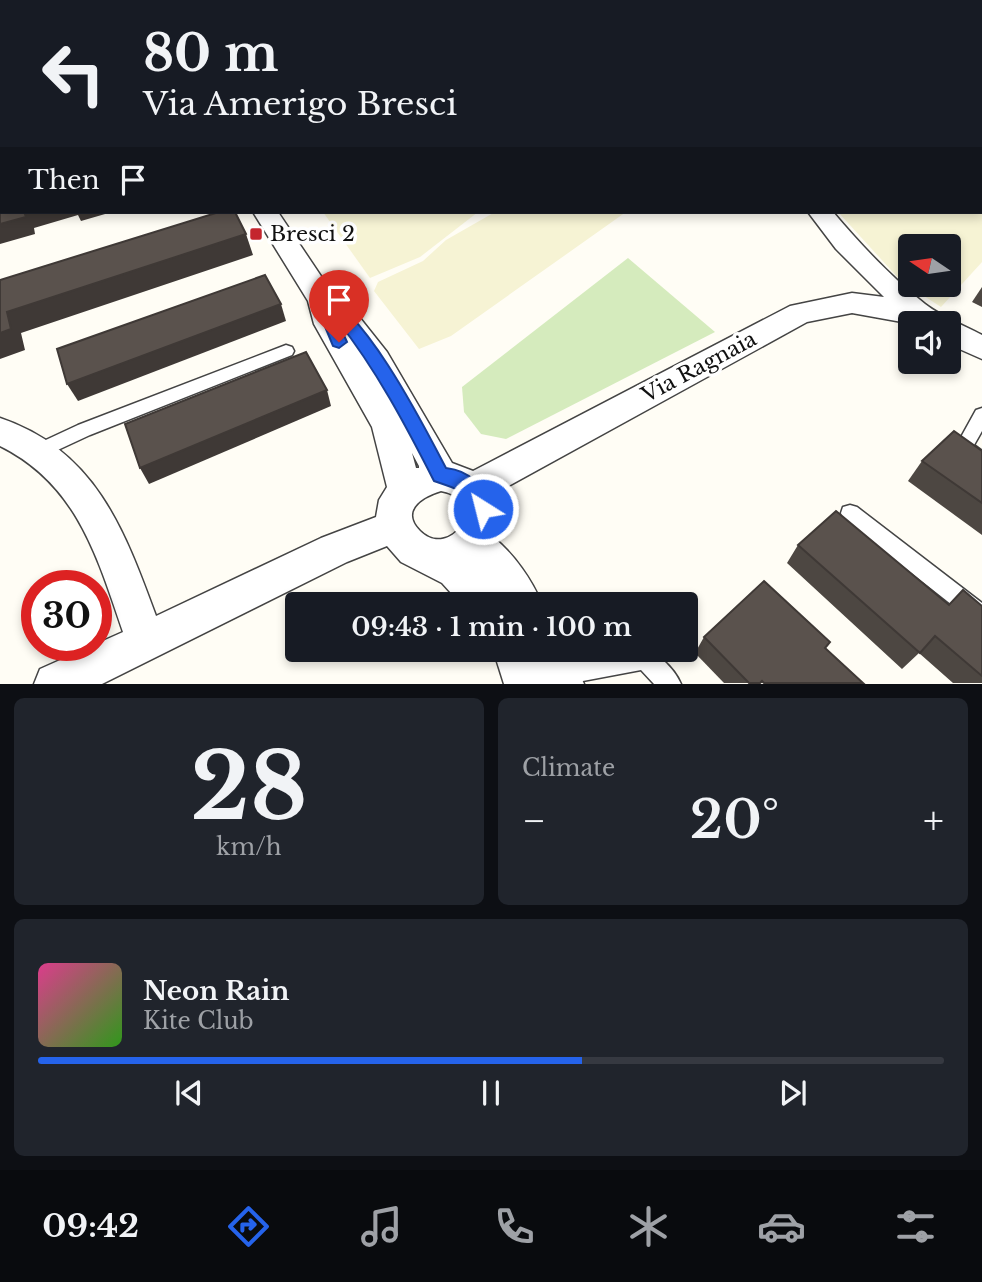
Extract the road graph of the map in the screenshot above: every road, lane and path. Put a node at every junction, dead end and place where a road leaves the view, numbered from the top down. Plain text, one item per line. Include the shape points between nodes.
1 (253, 214) edge
2 (822, 214) edge
3 (321, 300) junction
4 (918, 311) edge
5 (898, 312) edge
6 (961, 337) edge
7 (982, 348) edge
8 (286, 351) dead end
9 (982, 415) edge
10 (0, 430) edge
11 (41, 450) junction
12 (982, 460) edge
13 (441, 476) junction
14 (473, 488) junction
15 (405, 490) junction
16 (849, 513) dead end
17 (394, 526) junction
18 (472, 542) junction
19 (430, 556) junction
20 (475, 592) edge
21 (515, 592) edge
22 (982, 615) edge
23 (146, 642) junction
24 (532, 662) edge
25 (549, 673) edge
26 (55, 684) edge
27 (670, 684) edge

1 - 3 street
2 - 4 street via 845,243
3 - 13 street via 341,314 359,337
3 - 15 street via 348,360 388,425
5 - 14 street, Via Ragnaia via 852,303 800,313
6 - 7 street
8 - 11 lane
9 - 12 lane via 964,448
10 - 11 street
11 - 23 street via 89,503 108,539
13 - 14 street
13 - 15 street via 428,477
14 - 18 street via 484,521
15 - 17 street via 393,514
16 - 22 lane
17 - 19 street via 407,546
17 - 23 street via 334,550
18 - 19 street via 445,556
18 - 21 street via 492,559
19 - 20 street via 455,571
23 - 26 street
24 - 25 street
25 - 27 lane via 645,659

